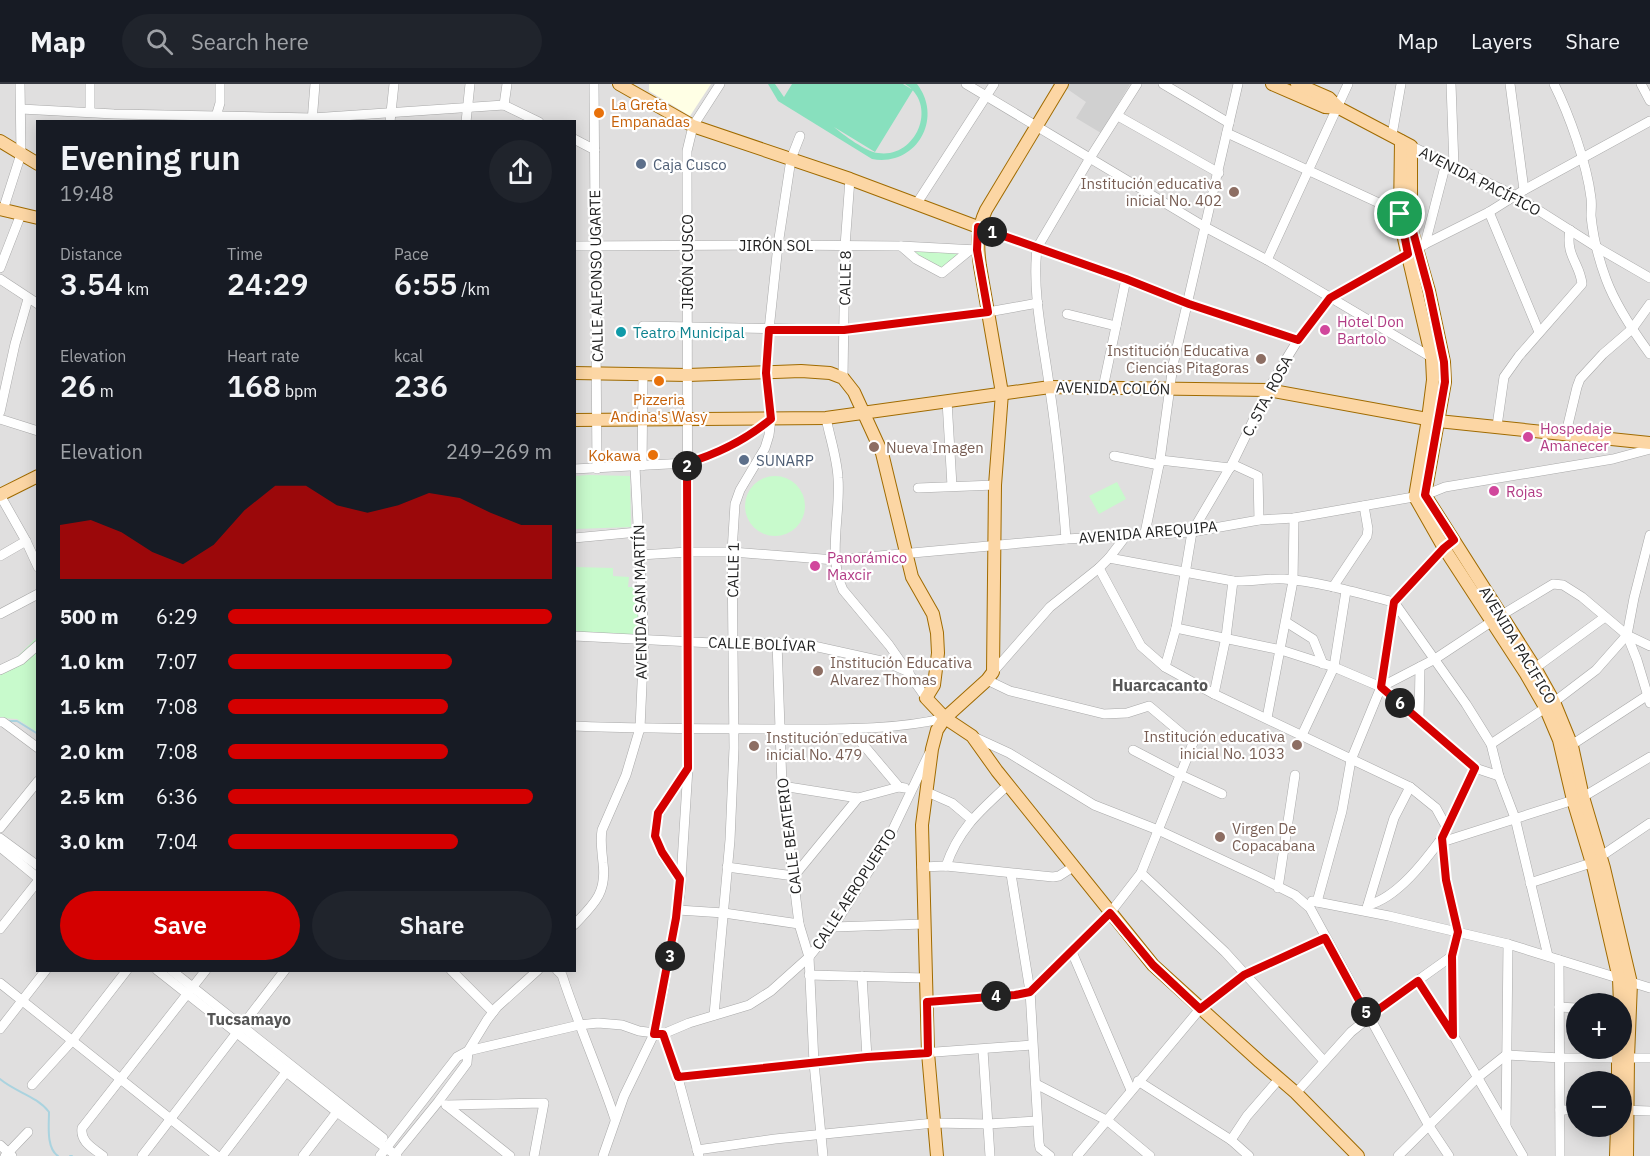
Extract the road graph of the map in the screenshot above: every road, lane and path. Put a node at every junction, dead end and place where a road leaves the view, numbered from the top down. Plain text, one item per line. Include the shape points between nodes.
1 (20, 84) edge
2 (90, 84) edge
3 (220, 84) edge
4 (315, 84) edge
5 (394, 84) edge
6 (470, 84) edge
7 (507, 84) edge
8 (594, 84) edge
9 (619, 84) edge
10 (720, 84) edge
11 (966, 84) edge
12 (993, 84) edge
13 (1062, 84) edge
14 (1137, 84) edge
15 (1163, 84) edge
16 (1238, 84) edge
17 (1272, 84) edge
18 (1297, 84) edge
19 (1348, 84) edge
20 (1401, 84) edge
21 (1451, 84) edge
22 (1510, 84) edge
23 (1554, 84) edge
24 (1641, 84) edge
25 (640, 90) edge
26 (986, 96) junction
27 (1650, 100) edge
28 (504, 105) junction
29 (467, 107) junction
30 (1339, 108) junction
31 (21, 109) junction
32 (90, 112) junction
33 (1118, 116) junction
34 (390, 117) edge
35 (114, 118) edge
36 (216, 119) edge
37 (263, 119) edge
38 (312, 120) edge
39 (466, 120) edge
40 (535, 120) edge
41 (1650, 121) edge
42 (1229, 123) junction
43 (693, 126) junction
44 (1036, 126) junction
45 (1227, 133) junction
46 (800, 136) dead end
47 (0, 141) edge
48 (576, 141) edge
49 (1401, 141) junction
50 (595, 150) junction
51 (21, 154) junction
52 (1090, 158) junction
53 (791, 159) junction
54 (1581, 159) junction
55 (36, 163) edge
56 (1450, 164) junction
57 (1309, 170) junction
58 (1219, 173) junction
59 (850, 179) junction
60 (1520, 193) junction
61 (917, 203) junction
62 (1, 210) edge
63 (1489, 212) junction
64 (21, 214) junction
65 (1405, 215) junction
66 (36, 218) edge
67 (978, 227) junction
68 (1205, 227) junction
69 (1570, 230) junction
70 (596, 245) junction
71 (778, 245) junction
72 (576, 246) edge
73 (688, 246) junction
74 (845, 246) junction
75 (901, 246) junction
76 (1037, 248) junction
77 (1598, 248) junction
78 (1417, 249) junction
79 (974, 250) junction
80 (1267, 260) junction
81 (0, 268) edge
82 (1650, 278) edge
83 (0, 279) edge
84 (1126, 279) junction
85 (1330, 298) junction
86 (28, 299) junction
87 (36, 303) edge
88 (1038, 303) junction
89 (1189, 304) junction
90 (1650, 304) edge
91 (988, 312) junction
92 (1067, 314) dead end
93 (643, 326) dead end
94 (1116, 326) junction
95 (686, 327) junction
96 (1632, 329) junction
97 (769, 330) junction
98 (844, 330) junction
99 (1539, 332) junction
100 (1298, 340) junction
101 (1650, 354) edge
102 (1438, 360) junction
103 (576, 373) edge
104 (766, 373) junction
105 (598, 375) junction
106 (643, 375) junction
107 (688, 375) junction
108 (843, 378) junction
109 (1050, 387) junction
110 (1102, 388) junction
111 (1171, 389) junction
112 (1268, 390) junction
113 (1002, 393) junction
114 (947, 400) junction
115 (0, 412) edge
116 (863, 413) junction
117 (826, 418) junction
118 (0, 419) edge
119 (687, 419) junction
120 (771, 419) junction
121 (576, 420) edge
122 (643, 420) junction
123 (1433, 420) junction
124 (598, 421) junction
125 (1497, 426) junction
126 (36, 429) edge
127 (1566, 433) junction
128 (1650, 443) edge
129 (1650, 448) edge
130 (1114, 456) dead end
131 (1160, 462) junction
132 (687, 463) junction
133 (639, 466) junction
134 (1231, 466) junction
135 (576, 469) edge
136 (597, 469) junction
137 (36, 477) edge
138 (995, 485) junction
139 (952, 486) junction
140 (918, 488) dead end
141 (0, 495) edge
142 (1420, 496) junction
143 (1364, 506) junction
144 (1294, 518) junction
145 (1259, 520) junction
146 (638, 532) junction
147 (1192, 532) junction
148 (1145, 533) junction
149 (1650, 535) edge
150 (1125, 537) junction
151 (576, 538) edge
152 (1066, 539) junction
153 (26, 541) junction
154 (1449, 544) junction
155 (996, 545) junction
156 (688, 552) junction
157 (732, 552) junction
158 (906, 553) junction
159 (640, 555) junction
160 (0, 556) edge
161 (1110, 558) junction
162 (835, 560) junction
163 (36, 563) edge
164 (1099, 568) junction
165 (1186, 573) junction
166 (1233, 581) junction
167 (1293, 581) junction
168 (1333, 587) junction
169 (1346, 591) junction
170 (36, 595) edge
171 (1394, 602) junction
172 (0, 614) edge
173 (1605, 617) junction
174 (1496, 618) junction
175 (1286, 622) junction
176 (1176, 628) junction
177 (1627, 635) junction
178 (576, 636) edge
179 (1226, 637) junction
180 (644, 640) junction
181 (687, 641) junction
182 (777, 642) junction
183 (732, 644) junction
184 (1650, 646) edge
185 (36, 647) edge
186 (1337, 647) junction
187 (1281, 650) junction
188 (1319, 654) junction
189 (1435, 659) junction
190 (1323, 664) junction
191 (1165, 667) junction
192 (1334, 667) junction
193 (1420, 668) junction
194 (0, 670) edge
195 (1531, 671) junction
196 (909, 672) junction
197 (990, 676) junction
198 (1381, 687) junction
199 (1214, 694) junction
200 (1419, 694) junction
201 (926, 698) junction
202 (1649, 699) edge
203 (1550, 704) junction
204 (1402, 706) junction
205 (945, 718) junction
206 (1267, 718) junction
207 (1419, 721) junction
208 (1, 723) edge
209 (576, 726) edge
210 (640, 729) junction
211 (688, 729) junction
212 (734, 729) junction
213 (780, 729) junction
214 (850, 729) junction
215 (1302, 735) junction
216 (972, 736) junction
217 (1491, 744) junction
218 (36, 747) edge
219 (1567, 748) junction
220 (932, 749) junction
221 (1133, 750) dead end
222 (1650, 757) edge
223 (1351, 760) junction
224 (688, 768) junction
225 (1475, 768) junction
226 (1181, 775) junction
227 (1295, 775) dead end
228 (1499, 776) junction
229 (36, 783) edge
230 (1008, 785) junction
231 (782, 786) junction
232 (899, 787) junction
233 (1410, 787) junction
234 (912, 791) junction
235 (927, 792) junction
236 (1222, 794) dead end
237 (858, 798) junction
238 (1578, 799) junction
239 (1515, 818) junction
240 (971, 819) junction
241 (1650, 823) edge
242 (0, 828) edge
243 (1447, 828) junction
244 (1158, 830) junction
245 (0, 838) edge
246 (1442, 840) junction
247 (0, 847) edge
248 (1596, 859) junction
249 (36, 865) edge
250 (946, 866) junction
251 (727, 867) junction
252 (922, 867) junction
253 (1073, 867) junction
254 (1141, 873) junction
255 (1011, 874) junction
256 (794, 876) junction
257 (36, 877) edge
258 (680, 879) junction
259 (36, 882) edge
260 (1530, 883) junction
261 (1278, 888) junction
262 (1295, 895) junction
263 (1317, 902) junction
264 (1367, 908) junction
265 (678, 910) junction
266 (724, 913) junction
267 (1110, 913) junction
268 (576, 923) edge
269 (800, 924) junction
270 (924, 924) junction
271 (833, 927) junction
272 (0, 929) edge
273 (1458, 932) junction
274 (1325, 938) junction
275 (1508, 944) junction
276 (1072, 952) junction
277 (1452, 956) junction
278 (1548, 956) junction
279 (809, 957) junction
280 (1559, 960) junction
281 (44, 972) edge
282 (125, 972) edge
283 (161, 972) edge
284 (173, 972) edge
285 (206, 972) edge
286 (284, 972) edge
287 (454, 972) edge
288 (536, 972) edge
289 (560, 972) edge
290 (809, 975) junction
291 (1244, 975) junction
292 (861, 976) junction
293 (925, 978) junction
294 (1418, 981) junction
295 (1625, 981) junction
296 (0, 983) edge
297 (1650, 988) edge
298 (191, 992) junction
299 (1030, 992) junction
300 (1622, 993) edge
301 (1624, 993) edge
302 (21, 1001) junction
303 (927, 1002) junction
304 (1559, 1007) junction
305 (1566, 1007) edge
306 (1200, 1009) junction
307 (494, 1012) junction
308 (714, 1015) junction
309 (1368, 1017) junction
310 (579, 1025) junction
311 (0, 1029) edge
312 (240, 1030) junction
313 (658, 1034) junction
314 (1453, 1035) junction
315 (72, 1041) junction
316 (1032, 1045) junction
317 (983, 1050) junction
318 (468, 1051) junction
319 (928, 1053) junction
320 (1506, 1055) junction
321 (1632, 1056) edge
322 (867, 1057) junction
323 (1561, 1058) junction
324 (1566, 1058) edge
325 (1650, 1058) edge
326 (1324, 1061) junction
327 (814, 1063) junction
328 (289, 1068) junction
329 (678, 1077) junction
330 (1477, 1078) junction
331 (122, 1079) junction
332 (1279, 1079) junction
333 (1138, 1081) junction
334 (1036, 1084) junction
335 (32, 1085) dead end
336 (1131, 1090) junction
337 (1296, 1093) junction
338 (442, 1104) junction
339 (340, 1109) junction
340 (1560, 1110) junction
341 (1566, 1110) edge
342 (1632, 1110) edge
343 (1650, 1111) edge
344 (171, 1118) junction
345 (615, 1119) junction
346 (1037, 1121) junction
347 (1108, 1121) junction
348 (934, 1123) junction
349 (987, 1124) junction
350 (1429, 1126) junction
351 (1506, 1128) junction
352 (28, 1132) dead end
353 (821, 1136) junction
354 (1617, 1137) edge
355 (1626, 1137) edge
356 (1231, 1140) junction
357 (0, 1145) edge
358 (388, 1145) junction
359 (698, 1153) edge
360 (1045, 1154) edge
361 (9, 1155) edge
362 (398, 1155) edge
363 (103, 1156) edge
364 (142, 1156) edge
365 (217, 1156) edge
366 (222, 1156) edge
367 (303, 1156) edge
368 (380, 1156) edge
369 (510, 1156) edge
370 (534, 1156) edge
371 (603, 1156) edge
372 (823, 1156) edge
373 (937, 1156) edge
374 (990, 1156) edge
375 (1077, 1156) edge
376 (1150, 1156) edge
377 (1250, 1156) edge
378 (1358, 1156) edge
379 (1398, 1156) edge
380 (1449, 1156) edge
381 (1523, 1156) edge
382 (1560, 1156) edge
383 (1616, 1156) edge
384 (1627, 1156) edge

1 - 31 street
2 - 32 street
3 - 36 street
4 - 38 street
5 - 34 street
6 - 29 street
7 - 28 street
8 - 50 street, CALLE ALFONSO UGARTE
9 - 25 main road
10 - 43 street, JIRÓN CUSCO
11 - 26 street
12 - 26 street
13 - 44 main road
14 - 33 street
15 - 42 street
16 - 42 street
17 - 30 main road via 1325,107
18 - 30 main road via 1329,98
19 - 30 street
20 - 49 street
21 - 56 street
22 - 60 street
23 - 54 street
24 - 27 street
25 - 43 main road
26 - 44 street
26 - 61 street
28 - 29 street
28 - 40 street
29 - 34 street
29 - 39 street
30 - 49 main road, AVENIDA PACÍFICO
30 - 57 street
31 - 32 street
31 - 51 street
32 - 35 street
33 - 52 street
33 - 58 street
34 - 38 street
35 - 36 street
36 - 37 street
37 - 38 street
41 - 54 street, C. STA. ROSA
42 - 45 street
43 - 53 main road
43 - 73 street, JIRÓN CUSCO via 687,151
44 - 52 street
44 - 67 main road
45 - 57 street
45 - 58 street
46 - 53 street, CALLE 1
47 - 51 main road
48 - 50 street
49 - 56 street, AVENIDA PACÍFICO
49 - 65 main road
50 - 70 street, CALLE ALFONSO UGARTE
51 - 55 main road
51 - 62 street
52 - 68 street
52 - 76 street
53 - 59 main road
53 - 71 street, CALLE 1
54 - 60 street, C. STA. ROSA
54 - 77 street
56 - 60 street, AVENIDA PACÍFICO
56 - 78 street
57 - 65 street
57 - 80 street
58 - 68 street
59 - 61 main road
59 - 74 street, CALLE 8
60 - 63 street, C. STA. ROSA
60 - 69 street, AVENIDA PACÍFICO
61 - 67 main road
62 - 64 main road
63 - 78 street, C. STA. ROSA
63 - 99 street
64 - 66 main road
64 - 81 street
65 - 78 main road
67 - 76 street
67 - 79 main road
68 - 80 street
68 - 89 street
69 - 77 street, AVENIDA PACÍFICO
69 - 99 street via 1571,256 1582,284
70 - 72 street, JIRÓN SOL
70 - 73 street, JIRÓN SOL
70 - 105 street, CALLE ALFONSO UGARTE
71 - 73 street, JIRÓN SOL
71 - 74 street, JIRÓN SOL
71 - 97 street, CALLE 1
73 - 95 street, JIRÓN CUSCO
74 - 75 street, JIRÓN SOL
74 - 98 street, CALLE 8
75 - 79 street, JIRÓN SOL
75 - 79 street via 942,273
76 - 84 street
76 - 88 street
77 - 82 street, AVENIDA PACÍFICO
77 - 96 street via 1607,280
78 - 85 street, C. STA. ROSA
78 - 102 main road
79 - 91 main road
80 - 85 street
83 - 86 street
84 - 89 street
84 - 94 street
85 - 100 street, C. STA. ROSA
85 - 102 street
86 - 87 street
86 - 115 street
88 - 91 street
88 - 109 street
89 - 100 street
89 - 111 street via 1173,365
90 - 96 street
91 - 98 street
91 - 113 main road
92 - 94 street
93 - 95 street
94 - 110 street
95 - 97 street
95 - 107 street, JIRÓN CUSCO
96 - 101 street
96 - 127 street via 1580,379
97 - 98 street
97 - 104 street, CALLE 1
98 - 108 street, CALLE 8
99 - 125 street via 1504,377
100 - 112 street, C. STA. ROSA
102 - 123 main road via 1445,382
103 - 105 main road
104 - 107 main road
104 - 108 main road via 830,373
104 - 120 street, CALLE 1
105 - 106 main road
105 - 124 street, CALLE ALFONSO UGARTE
106 - 107 main road
106 - 122 street, AVENIDA SAN MARTÍN
107 - 119 street, JIRÓN CUSCO
108 - 116 main road
109 - 110 main road, AVENIDA COLÓN
109 - 113 main road, AVENIDA COLÓN
109 - 152 street
110 - 111 main road, AVENIDA COLÓN
111 - 112 main road, AVENIDA COLÓN
111 - 131 street
112 - 123 main road, AVENIDA COLÓN
112 - 134 street, C. STA. ROSA
113 - 114 main road, AVENIDA COLÓN
113 - 138 main road
114 - 116 main road, AVENIDA COLÓN
114 - 139 street
116 - 117 main road, AVENIDA COLÓN
116 - 158 main road via 887,469
117 - 120 main road, AVENIDA COLÓN
117 - 162 street via 838,476
118 - 126 street
119 - 120 main road, AVENIDA COLÓN
119 - 122 main road, AVENIDA COLÓN
119 - 132 street, JIRÓN CUSCO
120 - 132 street via 739,441
120 - 157 street, CALLE 1 via 765,448 735,504
121 - 124 main road, AVENIDA COLÓN
122 - 124 main road, AVENIDA COLÓN
122 - 133 street, AVENIDA SAN MARTÍN
123 - 125 main road, AVENIDA COLÓN
123 - 142 main road
124 - 136 street, CALLE ALFONSO UGARTE
125 - 127 main road, AVENIDA COLÓN
127 - 128 main road, AVENIDA COLÓN
129 - 142 street, AVENIDA AREQUIPA via 1613,459 1445,487
130 - 131 street
131 - 134 street
131 - 148 street
132 - 133 street
132 - 156 street, JIRÓN CUSCO
133 - 136 street
133 - 146 street, AVENIDA SAN MARTÍN
134 - 145 street via 1258,476
134 - 147 street, C. STA. ROSA
135 - 136 street
137 - 141 main road
138 - 139 street
138 - 155 main road
139 - 140 street
141 - 153 street
142 - 143 street, AVENIDA AREQUIPA
142 - 154 main road, AVENIDA PACIFICO
143 - 144 street, AVENIDA AREQUIPA
143 - 168 street via 1366,536
144 - 145 street, AVENIDA AREQUIPA
144 - 167 street
145 - 147 street, AVENIDA AREQUIPA
146 - 151 street
146 - 159 street, AVENIDA SAN MARTÍN
147 - 148 street, AVENIDA AREQUIPA
147 - 165 street, C. STA. ROSA
148 - 150 street, AVENIDA AREQUIPA
149 - 177 street
150 - 152 street, AVENIDA AREQUIPA
150 - 161 street
152 - 155 street, AVENIDA AREQUIPA
153 - 160 street
153 - 163 street
154 - 171 street
154 - 174 main road, AVENIDA PACIFICO
155 - 158 street, AVENIDA AREQUIPA
155 - 197 main road
156 - 157 street, AVENIDA AREQUIPA
156 - 159 street, AVENIDA AREQUIPA
156 - 181 street, JIRÓN CUSCO
157 - 162 street, AVENIDA AREQUIPA
157 - 183 street, CALLE 1
158 - 162 street, AVENIDA AREQUIPA
158 - 201 main road via 912,577 933,614 938,633 937,674
159 - 180 street, AVENIDA SAN MARTÍN
161 - 164 street
161 - 165 street
162 - 196 street via 843,590
164 - 191 street via 1141,646
164 - 197 street via 1050,607
165 - 166 street
165 - 176 street, C. STA. ROSA
166 - 167 street
166 - 179 street
167 - 168 street
167 - 175 street
168 - 169 street
169 - 171 street
169 - 186 street
170 - 172 street
171 - 189 street
171 - 198 street
173 - 174 street via 1582,597 1563,585 1553,584
173 - 177 street
173 - 195 street
174 - 189 street
174 - 195 main road, AVENIDA PACIFICO
175 - 187 street
175 - 188 street via 1310,636
176 - 179 street
176 - 191 street, C. STA. ROSA
177 - 184 street
177 - 202 street
177 - 203 street via 1596,670
178 - 180 street, CALLE BOLÍVAR
179 - 187 street
179 - 199 street
180 - 181 street, CALLE BOLÍVAR
180 - 210 street, AVENIDA SAN MARTÍN
181 - 183 street, CALLE BOLÍVAR
181 - 211 street, JIRÓN CUSCO
182 - 183 street, CALLE BOLÍVAR
182 - 196 street, CALLE BOLÍVAR via 818,645 886,662
182 - 213 street, CALLE BEATERIO
183 - 212 street, CALLE 1
185 - 194 street
186 - 188 street
186 - 192 street
187 - 190 street
187 - 206 street
188 - 190 street
189 - 193 street
189 - 217 street
190 - 192 street
191 - 199 street
192 - 198 street
192 - 215 street
193 - 198 street
193 - 200 street
195 - 203 main road, AVENIDA PACIFICO
196 - 201 street
197 - 205 main road
197 - 226 street via 1011,691 1104,714 1149,706 1193,743
198 - 204 street
198 - 223 street
199 - 206 street
200 - 204 street
200 - 207 street
201 - 205 main road
202 - 219 street
203 - 217 street
203 - 219 main road, AVENIDA PACIFICO
204 - 207 street
205 - 214 street
205 - 216 main road
205 - 220 main road
206 - 215 street
207 - 225 street
208 - 218 street
209 - 210 street
210 - 211 street
210 - 268 street, AVENIDA SAN MARTÍN via 626,775 602,830 602,890
211 - 212 street
211 - 224 street, JIRÓN CUSCO
212 - 213 street
212 - 251 street, CALLE 1
213 - 214 street
213 - 231 street, CALLE BEATERIO
214 - 232 street
215 - 223 street
216 - 230 main road
216 - 244 street via 1094,805
217 - 228 street
219 - 238 main road, AVENIDA PACIFICO
220 - 234 street, CALLE AEROPUERTO
220 - 235 main road
221 - 226 street
222 - 238 street
223 - 233 street
223 - 263 street via 1342,811
224 - 258 street, JIRÓN CUSCO
224 - 258 street via 658,813 655,836
225 - 228 street
225 - 243 street
226 - 236 street
226 - 244 street
227 - 261 street
228 - 239 street
229 - 242 street
230 - 240 street
230 - 253 main road
231 - 237 street
231 - 256 street, CALLE BEATERIO
232 - 234 street
232 - 237 street
233 - 243 street via 1436,808
233 - 264 street via 1395,818
234 - 271 street, CALLE AEROPUERTO via 886,844
235 - 240 street
235 - 252 main road
237 - 256 street
238 - 239 street
238 - 248 main road, AVENIDA PACIFICO
239 - 246 street
239 - 260 street
240 - 250 street via 952,848
241 - 248 street
243 - 246 street
244 - 254 street
244 - 261 street
245 - 249 street
246 - 264 street via 1416,871
246 - 273 street
247 - 257 street
248 - 260 street
248 - 295 main road, AVENIDA PACIFICO
250 - 252 street
250 - 255 street
251 - 256 street
251 - 266 street, CALLE 1
252 - 270 main road
253 - 255 street via 1053,877
253 - 267 main road
254 - 267 street
254 - 291 street
255 - 299 street
256 - 269 street, CALLE BEATERIO
258 - 265 street, JIRÓN CUSCO
259 - 272 street
260 - 278 street
261 - 262 street
262 - 263 street
262 - 274 street via 1310,908
263 - 264 street
264 - 273 street
265 - 266 street
265 - 313 street, JIRÓN CUSCO
266 - 269 street
266 - 308 street, CALLE 1
267 - 276 street
267 - 306 main road via 1153,965
269 - 279 street, CALLE BEATERIO
270 - 271 street
270 - 293 main road
271 - 279 street, CALLE AEROPUERTO
273 - 275 street
273 - 277 street
274 - 291 street
274 - 309 street
275 - 278 street
275 - 320 street
276 - 299 street
276 - 336 street
277 - 294 street
277 - 314 street
278 - 280 street
279 - 290 street, CALLE BEATERIO
279 - 308 street, CALLE AEROPUERTO via 771,991 748,1005
280 - 295 street
280 - 304 street
281 - 302 street
282 - 315 street
283 - 298 street
284 - 298 street
285 - 298 street
286 - 312 street
287 - 307 street
288 - 307 street
289 - 310 street
290 - 292 street
290 - 327 street, CALLE BEATERIO
291 - 306 street
291 - 326 street
292 - 293 street
292 - 322 street
293 - 303 main road
294 - 309 street
294 - 314 street
295 - 297 street
295 - 300 main road, AVENIDA PACIFICO
295 - 301 main road, AVENIDA PACIFICO
296 - 302 street
298 - 312 street
298 - 331 street
299 - 303 street
299 - 316 street
302 - 311 street
302 - 315 street
303 - 319 main road
304 - 305 street
304 - 323 street
306 - 332 main road
306 - 333 street
307 - 318 street
308 - 313 street, CALLE AEROPUERTO
309 - 326 street
309 - 350 street
310 - 313 street via 622,1025
310 - 318 street
310 - 345 street
312 - 328 street
312 - 344 street
313 - 329 street
313 - 345 street, JIRÓN CUSCO via 632,1076
314 - 330 street
315 - 331 street
315 - 335 street
316 - 317 street
316 - 334 street
317 - 319 street
317 - 349 street
318 - 338 street via 467,1063
318 - 358 street via 457,1057
319 - 322 street
319 - 348 main road
320 - 323 street
320 - 330 street
320 - 351 street
321 - 325 street
322 - 327 street
323 - 324 street
323 - 340 street
326 - 337 street
327 - 329 street
327 - 353 street, CALLE BEATERIO
328 - 339 street
328 - 366 street
329 - 359 street
330 - 350 street
330 - 351 street
331 - 344 street
331 - 363 street via 82,1128 82,1137
332 - 337 main road
332 - 356 street
333 - 336 street
333 - 356 street
334 - 346 street
334 - 347 street
336 - 347 street
337 - 378 main road
338 - 362 street
338 - 369 street
338 - 370 street via 544,1103
339 - 358 street
339 - 367 street
340 - 341 street
340 - 382 street
342 - 343 street
344 - 364 street
344 - 365 street
345 - 371 street, JIRÓN CUSCO
346 - 349 street
346 - 360 street via 1039,1143
347 - 375 street
347 - 376 street
348 - 349 street
348 - 353 street
348 - 373 main road
349 - 374 street
350 - 379 street
350 - 380 street
351 - 381 street
352 - 361 street
353 - 359 street via 775,1139
353 - 372 street, CALLE BEATERIO
354 - 383 main road
355 - 384 main road, AVENIDA PACIFICO
356 - 377 street
357 - 361 street
358 - 362 street
358 - 368 street

